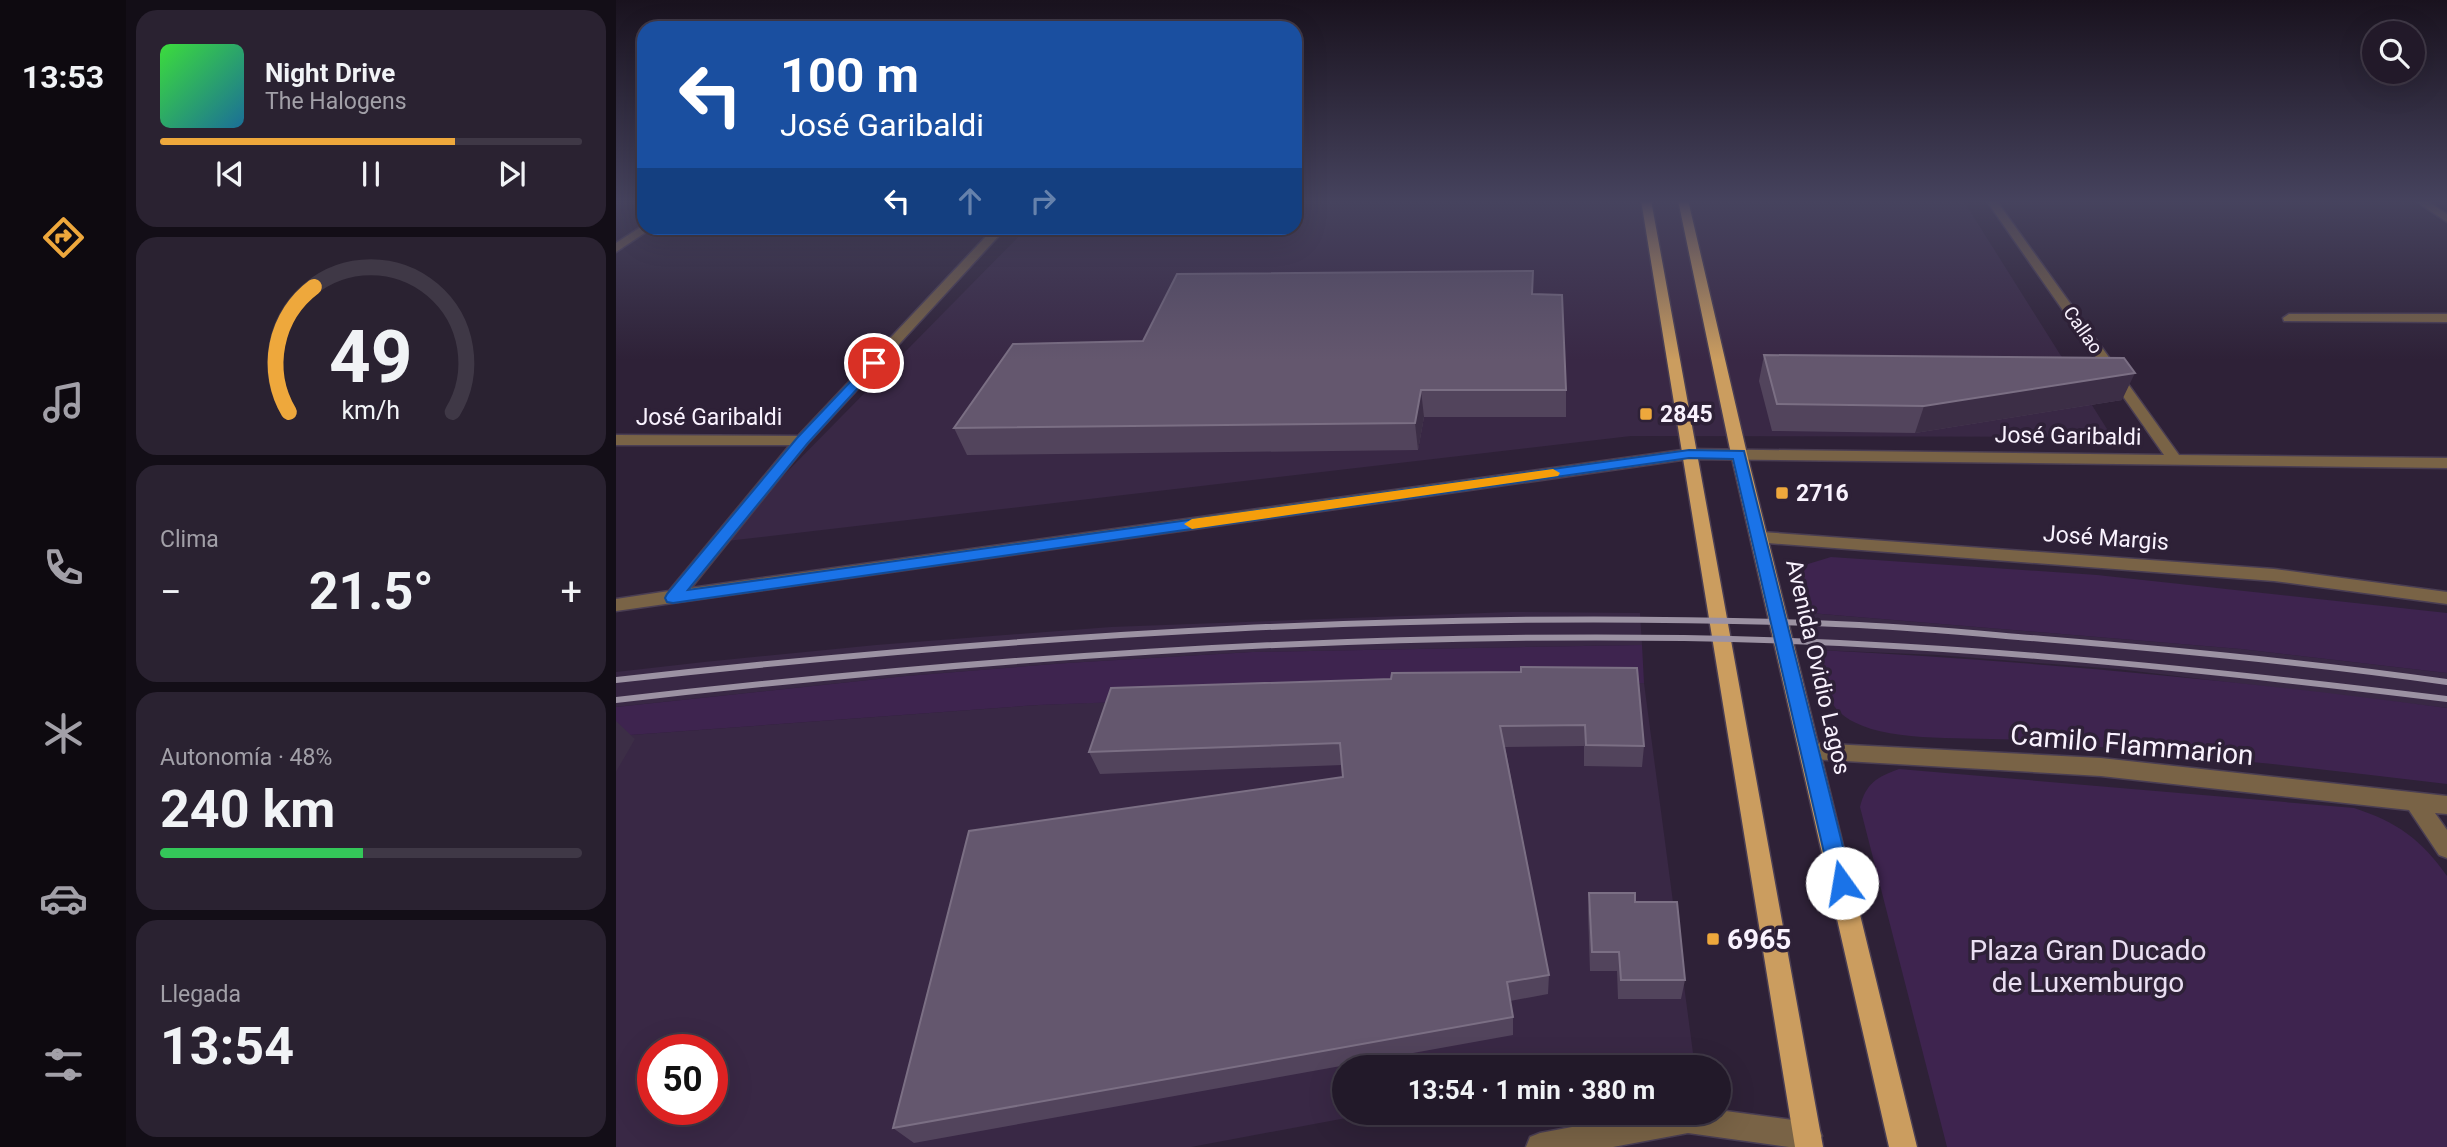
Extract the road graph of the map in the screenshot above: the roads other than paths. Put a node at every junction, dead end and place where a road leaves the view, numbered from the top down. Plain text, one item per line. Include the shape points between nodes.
1 (976, 254) edge
2 (1655, 254) edge
3 (1695, 254) edge
4 (2030, 254) edge
5 (2289, 318) dead end
6 (2447, 318) edge
7 (616, 440) edge
8 (802, 441) junction
9 (1689, 454) junction
10 (1739, 454) junction
11 (2175, 460) junction
12 (2447, 463) edge
13 (1760, 538) junction
14 (2447, 597) edge
15 (673, 598) junction
16 (616, 605) edge
17 (1811, 751) junction
18 (2414, 800) junction
19 (2447, 805) edge
20 (2447, 848) edge
21 (1808, 1141) edge
22 (1540, 1147) edge
23 (1903, 1147) edge

1 - 8 street
2 - 9 main road
3 - 10 main road, Avenida Ovidio Lagos
4 - 11 street, Callao
5 - 6 street
7 - 8 street, José Garibaldi
8 - 15 street
9 - 10 street, José Garibaldi
9 - 15 street, José Garibaldi
9 - 21 main road
10 - 11 street, José Garibaldi
10 - 13 main road, Avenida Ovidio Lagos
11 - 12 street, José Garibaldi
13 - 14 street, José Margis via 2274,575
13 - 17 main road, Avenida Ovidio Lagos
15 - 16 street, José Garibaldi
17 - 18 street, Camilo Flammarion via 2101,767
17 - 23 main road, Avenida Ovidio Lagos
18 - 19 street, Camilo Flammarion
18 - 20 street
21 - 22 street via 1688,1119

